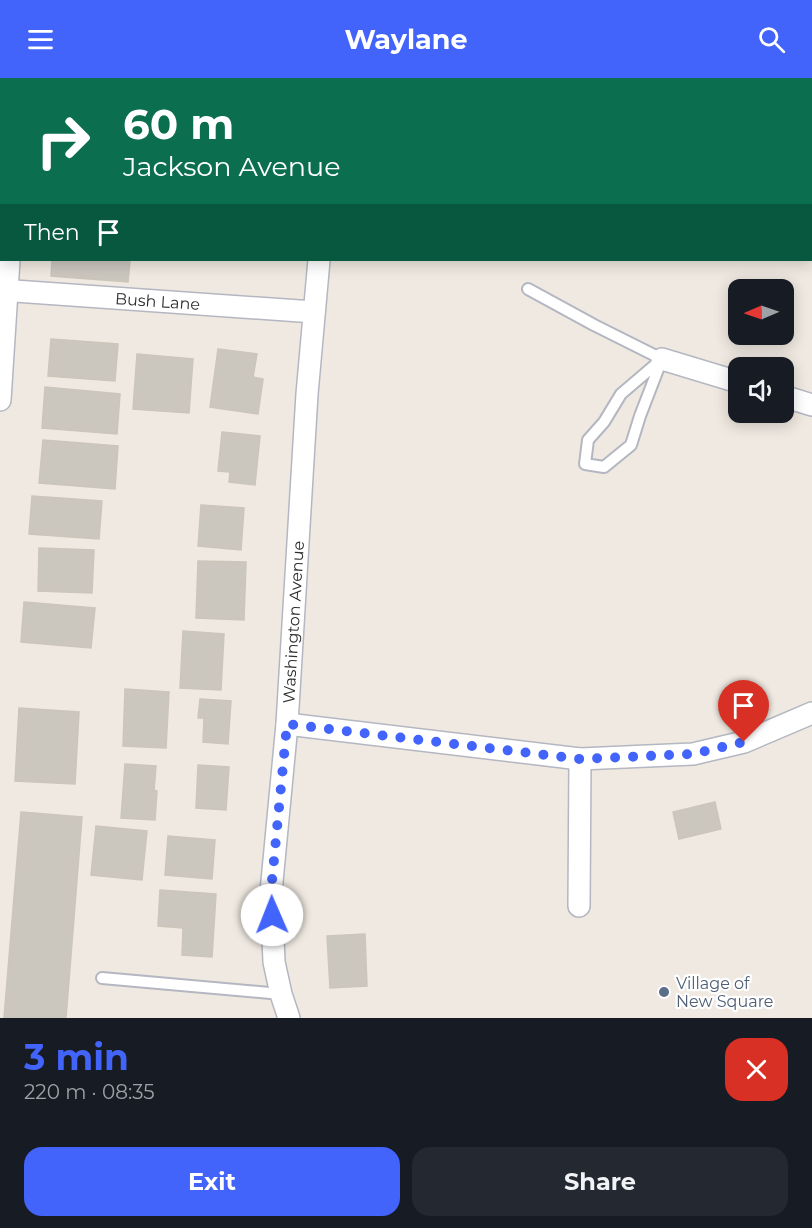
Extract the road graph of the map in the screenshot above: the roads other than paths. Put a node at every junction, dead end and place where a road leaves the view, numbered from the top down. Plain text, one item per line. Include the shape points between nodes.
1 (9, 261) edge
2 (319, 261) edge
3 (528, 289) dead end
4 (4, 290) edge
5 (314, 312) junction
6 (662, 359) junction
7 (728, 379) edge
8 (794, 399) edge
9 (0, 400) edge
10 (812, 405) edge
11 (812, 713) edge
12 (287, 724) junction
13 (580, 759) junction
14 (579, 906) dead end
15 (102, 978) dead end
16 (280, 994) junction
17 (289, 1018) edge

1 - 4 street
2 - 5 street, Washington Avenue
3 - 6 lane
4 - 5 street, Bush Lane
4 - 9 street
5 - 12 street, Washington Avenue
6 - 6 lane via 631,446 604,467 585,464 588,440 621,394
6 - 7 street
8 - 10 street
11 - 13 street via 744,742 693,754
12 - 13 street
12 - 16 street, Washington Avenue via 271,891 274,962
13 - 14 street
15 - 16 lane
16 - 17 street, Washington Avenue

